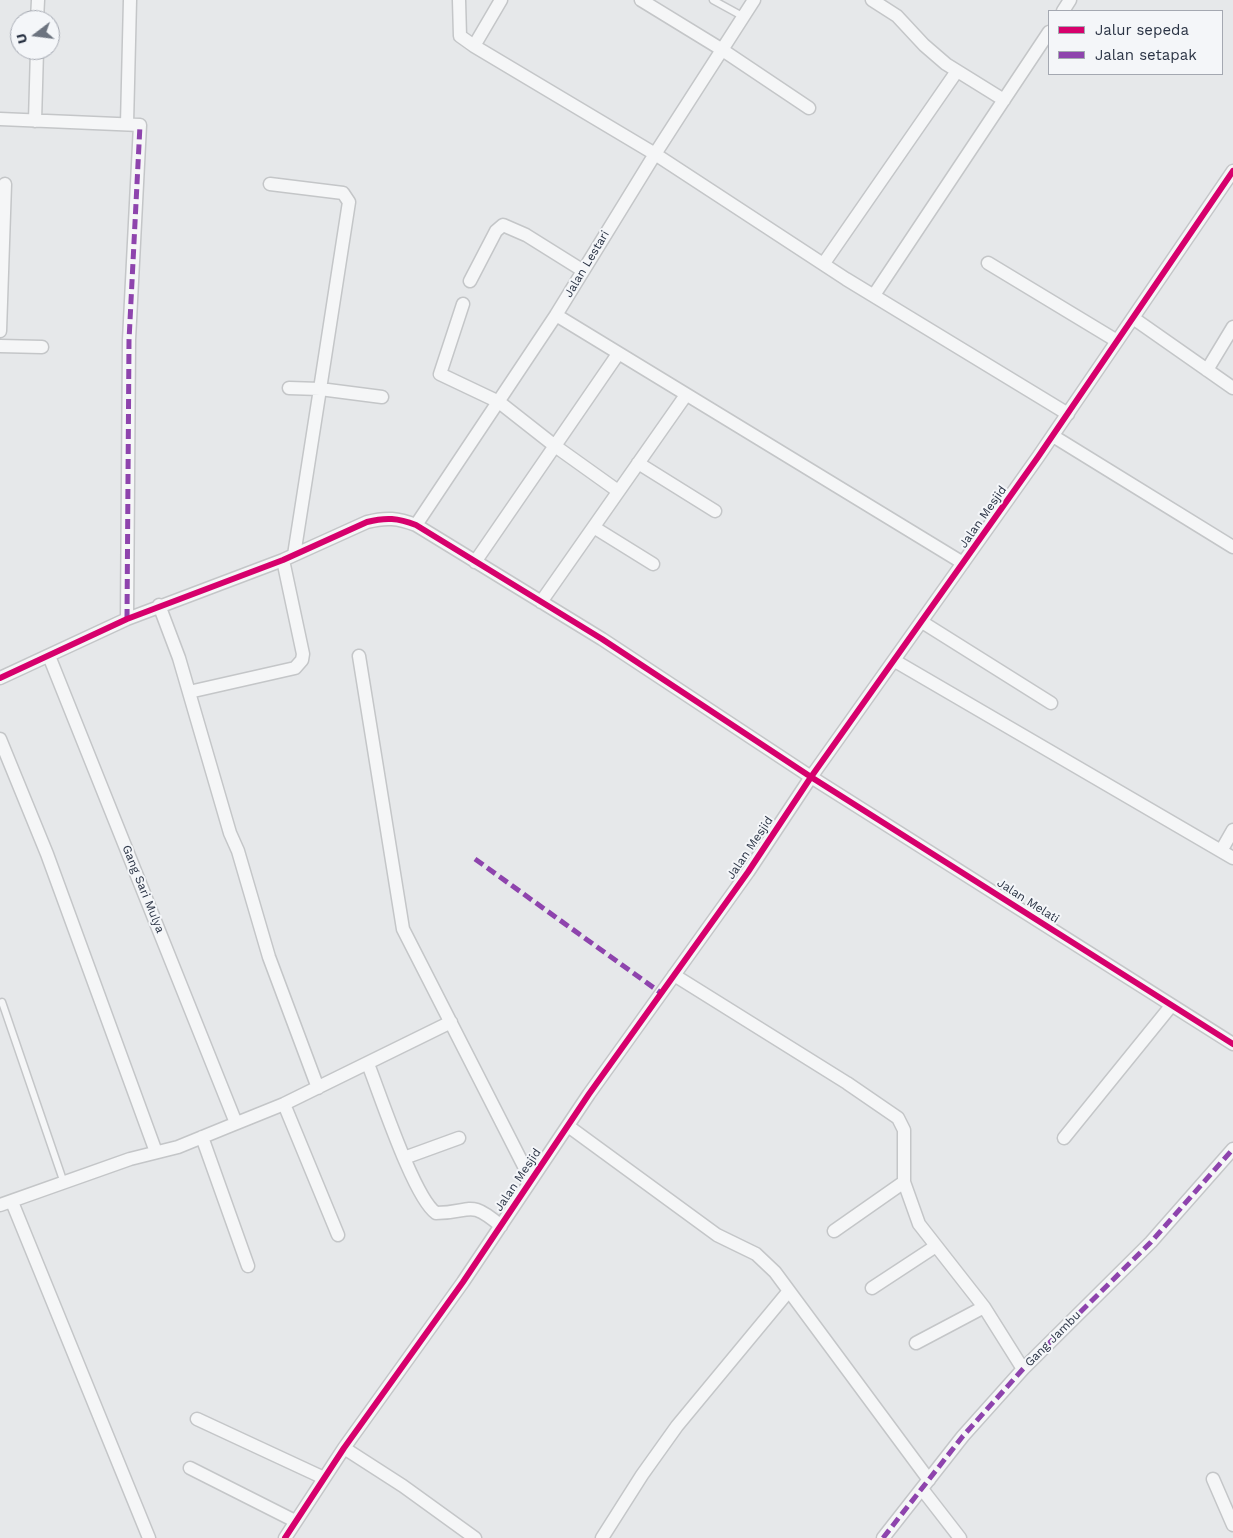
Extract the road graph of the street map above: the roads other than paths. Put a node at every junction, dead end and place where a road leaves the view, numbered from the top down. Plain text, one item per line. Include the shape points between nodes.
1 (130, 0) edge
2 (459, 0) edge
3 (501, 0) edge
4 (641, 0) edge
5 (713, 0) edge
6 (754, 0) edge
7 (872, 0) edge
8 (744, 17) junction
9 (1048, 34) edge
10 (474, 46) junction
11 (721, 49) junction
12 (37, 60) edge
13 (957, 71) junction
14 (1004, 100) junction
15 (809, 108) dead end
16 (0, 119) edge
17 (35, 121) junction
18 (127, 124) junction
19 (654, 154) junction
20 (1233, 171) edge
21 (5, 184) dead end
22 (270, 184) dead end
23 (824, 263) junction
24 (988, 263) dead end
25 (582, 270) junction
26 (470, 281) dead end
27 (874, 296) junction
28 (463, 304) dead end
29 (556, 315) junction
30 (1133, 318) junction
31 (1233, 327) edge
32 (0, 331) edge
33 (1117, 341) junction
34 (0, 346) edge
35 (42, 347) dead end
36 (618, 354) junction
37 (1207, 370) junction
38 (289, 388) dead end
39 (1233, 388) edge
40 (320, 389) junction
41 (686, 395) junction
42 (382, 397) dead end
43 (499, 402) junction
44 (1068, 414) junction
45 (1053, 436) junction
46 (555, 446) junction
47 (638, 463) junction
48 (618, 491) junction
49 (715, 511) dead end
50 (416, 525) junction
51 (595, 528) junction
52 (1233, 547) edge
53 (289, 558) junction
54 (475, 562) junction
55 (963, 563) junction
56 (653, 564) dead end
57 (541, 602) junction
58 (159, 605) junction
59 (127, 619) junction
60 (922, 622) junction
61 (49, 656) junction
62 (359, 656) dead end
63 (895, 661) junction
64 (0, 678) edge
65 (189, 692) junction
66 (1051, 703) dead end
67 (0, 739) edge
68 (811, 777) junction
69 (1233, 830) edge
70 (1221, 851) junction
71 (1233, 858) edge
72 (674, 975) junction
73 (2, 1002) dead end
74 (1171, 1006) junction
75 (451, 1022) junction
76 (1233, 1044) edge
77 (368, 1064) junction
78 (318, 1088) junction
79 (284, 1104) junction
80 (236, 1123) junction
81 (568, 1126) junction
82 (202, 1137) junction
83 (459, 1138) dead end
84 (1064, 1138) dead end
85 (1233, 1149) edge
86 (156, 1152) junction
87 (404, 1158) junction
88 (532, 1180) junction
89 (904, 1182) junction
90 (64, 1184) junction
91 (6, 1204) edge
92 (501, 1226) junction
93 (834, 1231) dead end
94 (338, 1234) dead end
95 (936, 1246) junction
96 (248, 1266) dead end
97 (872, 1288) dead end
98 (788, 1292) junction
99 (984, 1307) junction
100 (916, 1343) dead end
101 (1023, 1369) junction
102 (197, 1419) dead end
103 (344, 1448) junction
104 (190, 1468) dead end
105 (324, 1478) junction
106 (1213, 1479) dead end
107 (925, 1485) junction
108 (295, 1522) junction
109 (1233, 1525) edge
110 (149, 1538) edge
111 (285, 1538) edge
112 (475, 1538) edge
113 (602, 1538) edge
114 (883, 1538) edge
115 (960, 1538) edge

1 - 18 street
2 - 10 street via 460,36
3 - 10 street
4 - 11 street
5 - 8 lane
6 - 8 street, Jalan Lestari
7 - 13 street via 897,16 924,46
8 - 11 street, Jalan Lestari
9 - 14 street
10 - 19 street
11 - 15 street
11 - 19 street, Jalan Lestari
12 - 17 street
13 - 14 street
13 - 23 street
14 - 27 street
16 - 17 street
17 - 18 street
18 - 59 street via 140,125 129,340
19 - 23 street
19 - 25 street, Jalan Lestari
20 - 30 street, Jalan Mesjid
21 - 32 street
22 - 40 street via 344,193 349,202
23 - 27 street
24 - 33 street
25 - 26 street via 526,235 503,225 496,231
25 - 29 street, Jalan Lestari
27 - 44 street
28 - 43 street via 438,379
29 - 36 street
29 - 43 street, Jalan Lestari
30 - 33 street, Jalan Mesjid
30 - 37 street
31 - 37 street
33 - 44 street, Jalan Mesjid
34 - 35 street
36 - 41 street
36 - 46 street
37 - 39 street
38 - 40 street
40 - 42 street
40 - 53 street
41 - 47 street
41 - 55 street
43 - 46 street
43 - 50 street, Jalan Lestari
44 - 45 street, Jalan Mesjid
45 - 52 street
45 - 55 street, Jalan Mesjid
46 - 48 street
46 - 54 street
47 - 48 street
47 - 49 street
48 - 51 street
50 - 53 street, Jalan Melati via 397,518 382,518 343,532
50 - 54 street, Jalan Melati
51 - 56 street
51 - 57 street
53 - 58 street, Jalan Melati
53 - 65 street via 303,654 299,665
54 - 57 street, Jalan Melati
55 - 60 street, Jalan Mesjid
57 - 68 street, Jalan Melati
58 - 59 street, Jalan Melati
58 - 65 street
59 - 61 street, Jalan Melati
60 - 63 street, Jalan Mesjid
60 - 66 street
61 - 64 street, Jalan Melati
61 - 80 street, Gang Sari Mulya
62 - 75 street via 403,929
63 - 68 street, Jalan Mesjid
63 - 70 street
65 - 78 street via 266,948
67 - 86 street via 47,854
68 - 72 street, Jalan Mesjid
68 - 74 street, Jalan Melati
69 - 70 street
70 - 71 street
72 - 81 street, Jalan Mesjid
72 - 89 street via 898,1118 905,1137
73 - 90 lane
74 - 76 street, Jalan Melati
74 - 84 street
75 - 77 street
75 - 88 street
77 - 78 street
77 - 87 street
78 - 79 street
79 - 80 street
79 - 94 street
80 - 82 street
81 - 88 street, Jalan Mesjid
81 - 98 street via 718,1235 756,1254 775,1272
82 - 86 street
82 - 96 street
83 - 87 street
85 - 101 street, Gang Jambu via 1151,1242
86 - 90 street
87 - 92 street via 428,1208 436,1213 476,1209
88 - 92 street, Jalan Mesjid
89 - 93 street
89 - 95 street via 919,1224
90 - 91 street
91 - 110 street
92 - 103 street, Jalan Mesjid
95 - 97 street
95 - 99 street
98 - 107 street
98 - 113 street via 678,1426
99 - 100 street
99 - 101 street
101 - 107 street, Gang Jambu via 963,1436
102 - 105 street
103 - 105 street, Jalan Mesjid
103 - 112 street
104 - 108 street
105 - 108 street, Jalan Mesjid
106 - 109 street
107 - 114 street, Gang Jambu
107 - 115 street
108 - 111 street, Jalan Mesjid

